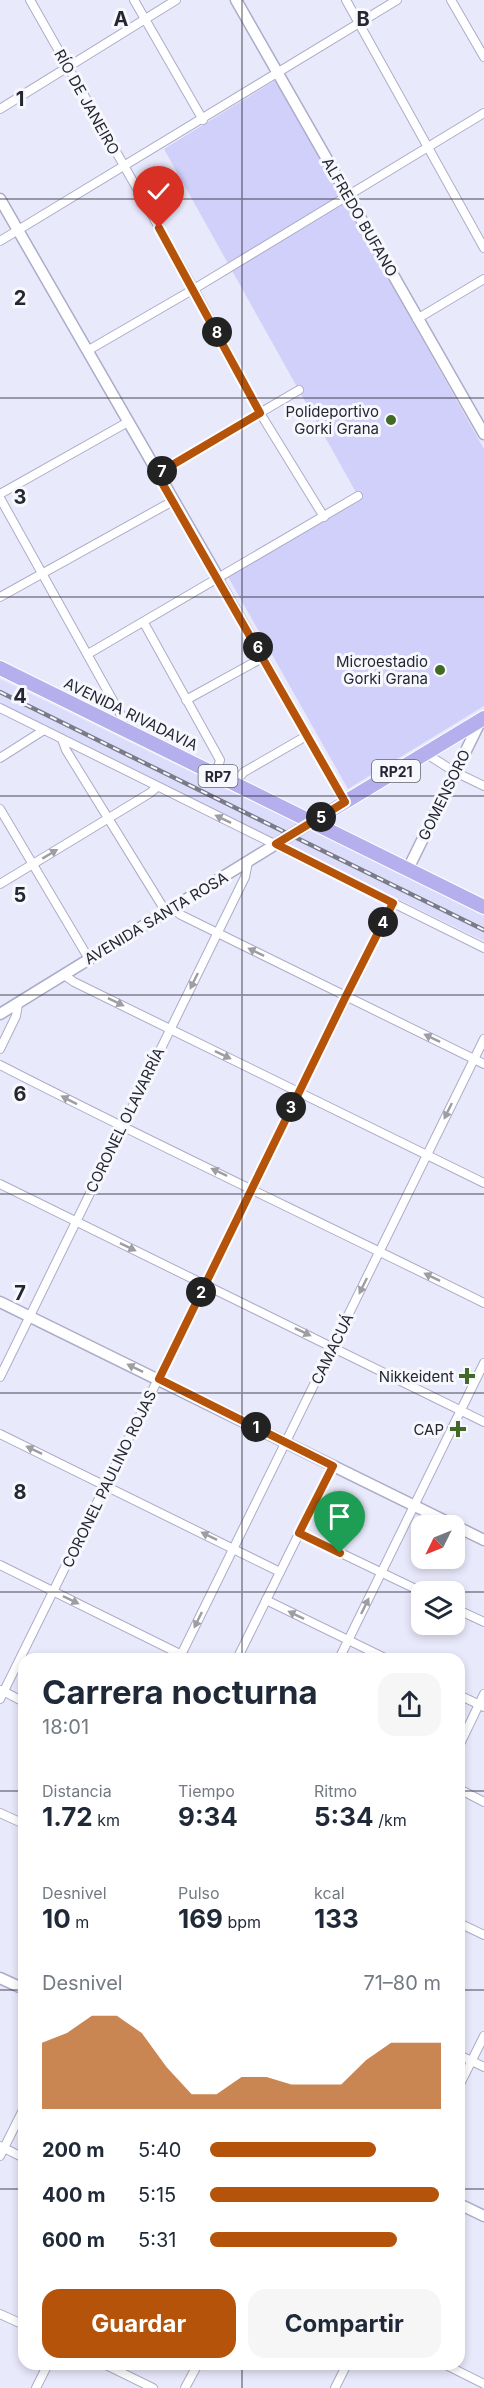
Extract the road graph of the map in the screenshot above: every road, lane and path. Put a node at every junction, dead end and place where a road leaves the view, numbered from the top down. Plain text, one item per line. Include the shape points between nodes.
1 (30, 0) edge
2 (134, 0) edge
3 (176, 0) edge
4 (236, 0) edge
5 (346, 0) edge
6 (397, 0) edge
7 (451, 0) edge
8 (145, 19) junction
9 (360, 24) junction
10 (484, 57) edge
11 (67, 66) junction
12 (277, 72) junction
13 (0, 109) edge
14 (484, 113) edge
15 (203, 120) junction
16 (428, 146) junction
17 (123, 166) junction
18 (348, 196) junction
19 (0, 199) edge
20 (18, 231) junction
21 (0, 241) edge
22 (484, 248) edge
23 (484, 279) edge
24 (194, 289) junction
25 (417, 319) junction
26 (87, 351) junction
27 (299, 390) dead end
28 (260, 413) junction
29 (128, 422) junction
30 (482, 428) edge
31 (157, 474) junction
32 (0, 496) edge
33 (358, 496) dead end
34 (173, 501) junction
35 (324, 517) junction
36 (42, 574) junction
37 (219, 579) junction
38 (0, 597) edge
39 (144, 622) junction
40 (88, 654) junction
41 (264, 657) junction
42 (0, 668) edge
43 (186, 700) junction
44 (0, 708) edge
45 (482, 719) edge
46 (124, 729) junction
47 (44, 730) junction
48 (308, 735) junction
49 (62, 739) junction
50 (425, 753) junction
51 (0, 758) edge
52 (455, 772) junction
53 (216, 775) junction
54 (234, 783) junction
55 (484, 786) edge
56 (157, 787) junction
57 (345, 802) junction
58 (0, 809) edge
59 (108, 818) junction
60 (312, 822) junction
61 (276, 844) junction
62 (248, 862) junction
63 (32, 865) junction
64 (408, 869) junction
65 (0, 884) edge
66 (393, 903) junction
67 (484, 907) edge
68 (169, 910) junction
69 (217, 933) junction
70 (484, 948) edge
71 (89, 959) junction
72 (64, 975) junction
73 (346, 996) junction
74 (18, 1004) junction
75 (0, 1014) edge
76 (170, 1029) junction
77 (484, 1039) edge
78 (0, 1049) edge
79 (474, 1059) junction
80 (484, 1064) edge
81 (0, 1065) edge
82 (298, 1092) junction
83 (121, 1127) junction
84 (426, 1155) junction
85 (484, 1183) edge
86 (0, 1184) edge
87 (251, 1188) junction
88 (75, 1221) junction
89 (380, 1251) junction
90 (205, 1284) junction
91 (0, 1302) edge
92 (484, 1303) edge
93 (30, 1316) junction
94 (333, 1347) junction
95 (484, 1363) edge
96 (0, 1377) edge
97 (159, 1379) junction
98 (460, 1411) junction
99 (484, 1422) edge
100 (0, 1434) edge
101 (286, 1442) junction
102 (333, 1466) junction
103 (105, 1485) junction
104 (413, 1505) junction
105 (299, 1533) junction
106 (484, 1540) edge
107 (233, 1548) junction
108 (0, 1565) edge
109 (280, 1572) junction
110 (381, 1572) junction
111 (411, 1587) edge
112 (53, 1591) junction
113 (266, 1600) junction
114 (465, 1613) edge
115 (484, 1622) edge
116 (348, 1640) junction
117 (21, 1653) edge
118 (172, 1653) edge
119 (182, 1653) edge
120 (240, 1653) edge
121 (342, 1653) edge
122 (375, 1653) edge
123 (18, 1660) edge
124 (1, 1693) edge
125 (484, 1694) edge
126 (465, 1698) edge
127 (18, 1700) edge
128 (482, 1706) edge
129 (465, 1736) edge
130 (465, 1792) edge
131 (484, 1802) edge
132 (0, 1813) edge
133 (18, 1821) edge
134 (465, 1926) edge
135 (484, 1935) edge
136 (0, 1978) edge
137 (18, 1983) edge
138 (484, 2036) edge
139 (465, 2058) edge
140 (472, 2061) junction
141 (484, 2067) edge
142 (465, 2074) edge
143 (18, 2119) edge
144 (1, 2150) edge
145 (18, 2156) edge
146 (465, 2207) edge
147 (484, 2216) edge
148 (0, 2313) edge
149 (18, 2322) edge
150 (45, 2370) edge
151 (116, 2370) edge
152 (195, 2370) edge
153 (344, 2370) edge
154 (456, 2370) edge
155 (484, 2384) edge
156 (36, 2388) edge
157 (153, 2388) edge
158 (185, 2388) edge
159 (335, 2388) edge

1 - 11 street, RÍO DE JANEIRO
2 - 8 street
3 - 8 street
4 - 12 street, ALFREDO BUFANO
5 - 9 street
6 - 9 street
7 - 10 street
8 - 11 street
8 - 15 street
9 - 12 street
9 - 16 street
11 - 13 street
11 - 17 street, RÍO DE JANEIRO
12 - 15 street
12 - 18 street, ALFREDO BUFANO
14 - 16 street
15 - 17 street
16 - 18 street
16 - 22 street
17 - 20 street
17 - 24 street, RÍO DE JANEIRO
18 - 24 street
18 - 25 street, ALFREDO BUFANO
19 - 20 street
20 - 21 street
20 - 26 street
23 - 25 street
24 - 26 street
24 - 28 street, RÍO DE JANEIRO
25 - 30 street, ALFREDO BUFANO
26 - 29 street
27 - 28 street
28 - 31 street
28 - 35 street, RÍO DE JANEIRO
29 - 31 street
29 - 32 street
31 - 34 street
32 - 36 street
33 - 35 street
34 - 36 street
34 - 37 street
35 - 37 street
36 - 38 street
36 - 40 street
37 - 39 street
37 - 41 street
39 - 40 street
39 - 43 street
40 - 46 street via 121,715
41 - 43 street
41 - 48 street
42 - 46 main road, AVENIDA RIVADAVIA / RP7
43 - 53 street via 220,760
44 - 47 street
45 - 50 main road, RP21
45 - 52 street, GOMENSORO
46 - 53 main road, AVENIDA RIVADAVIA / RP7
47 - 49 street
47 - 51 street
48 - 54 street via 244,772
48 - 57 street
49 - 56 street
49 - 59 street
50 - 52 street
50 - 57 main road, RP21
52 - 55 street
52 - 64 street, GOMENSORO
53 - 54 main road, AVENIDA RIVADAVIA / RP7
54 - 60 main road, AVENIDA RIVADAVIA / RP7
56 - 59 street
61 -> 56 street
57 - 60 main road, RP21
58 - 63 street
63 -> 59 street
59 - 68 street
60 - 61 street, AVENIDA SANTA ROSA
60 - 64 main road, RP7
61 - 62 street, AVENIDA SANTA ROSA
61 - 66 street
62 - 68 street, AVENIDA SANTA ROSA
62 - 69 street, CORONEL OLAVARRÍA via 245,877
63 - 65 street
63 - 71 street
64 - 67 main road, RP7
66 - 70 street
66 - 73 street, CORONEL PAULINO ROJAS
68 - 69 street
68 - 71 street, AVENIDA SANTA ROSA
73 -> 69 street
69 -> 76 street, CORONEL OLAVARRÍA
71 - 72 street, AVENIDA SANTA ROSA
72 - 74 street, AVENIDA SANTA ROSA
72 -> 76 street
79 -> 73 street
73 - 82 street, CORONEL PAULINO ROJAS
74 - 75 street, AVENIDA SANTA ROSA
74 - 78 street
76 -> 82 street
76 - 83 street, CORONEL OLAVARRÍA
77 - 79 street, CAMACUÁ
79 - 80 street
79 -> 84 street, CAMACUÁ
83 -> 81 street
82 - 84 street
82 - 87 street, CORONEL PAULINO ROJAS
87 -> 83 street
83 - 88 street, CORONEL OLAVARRÍA
84 - 85 street
84 - 89 street, CAMACUÁ
86 - 88 street
87 - 89 street
87 - 90 street, CORONEL PAULINO ROJAS
88 -> 90 street
88 - 93 street, CORONEL OLAVARRÍA
92 -> 89 street
89 -> 94 street, CAMACUÁ
90 -> 94 street
90 - 97 street, CORONEL PAULINO ROJAS
91 - 93 street
93 - 96 street, CORONEL OLAVARRÍA
97 -> 93 street
94 - 98 street
94 - 101 street, CAMACUÁ
95 - 98 street
97 - 101 street
97 - 103 street, CORONEL PAULINO ROJAS
98 - 99 street
98 - 104 street
103 -> 100 street
101 - 102 street
101 - 107 street, CAMACUÁ
102 - 104 street
102 - 105 street
107 -> 103 street
103 - 112 street, CORONEL PAULINO ROJAS
104 - 106 street
104 - 110 street
105 - 109 street
105 - 110 street
107 - 109 street
107 -> 119 street, CAMACUÁ
108 - 112 street
109 - 113 street
110 - 111 street
116 -> 110 street
112 - 117 street, CORONEL PAULINO ROJAS
112 -> 118 street
116 -> 113 street
113 - 120 street
114 - 115 street
116 - 121 street
116 - 122 street
123 - 124 street, CORONEL PAULINO ROJAS
124 - 127 street
125 - 128 street
126 - 128 street
128 - 129 street
130 - 131 street
132 - 133 street
134 - 135 street
136 - 137 street
138 - 140 street
139 - 140 street
140 - 141 street
140 - 142 street
143 - 144 street
144 - 145 street
146 - 147 street
148 - 149 street
150 - 156 street
151 - 157 street
152 - 158 street
153 - 159 street
154 - 155 street

